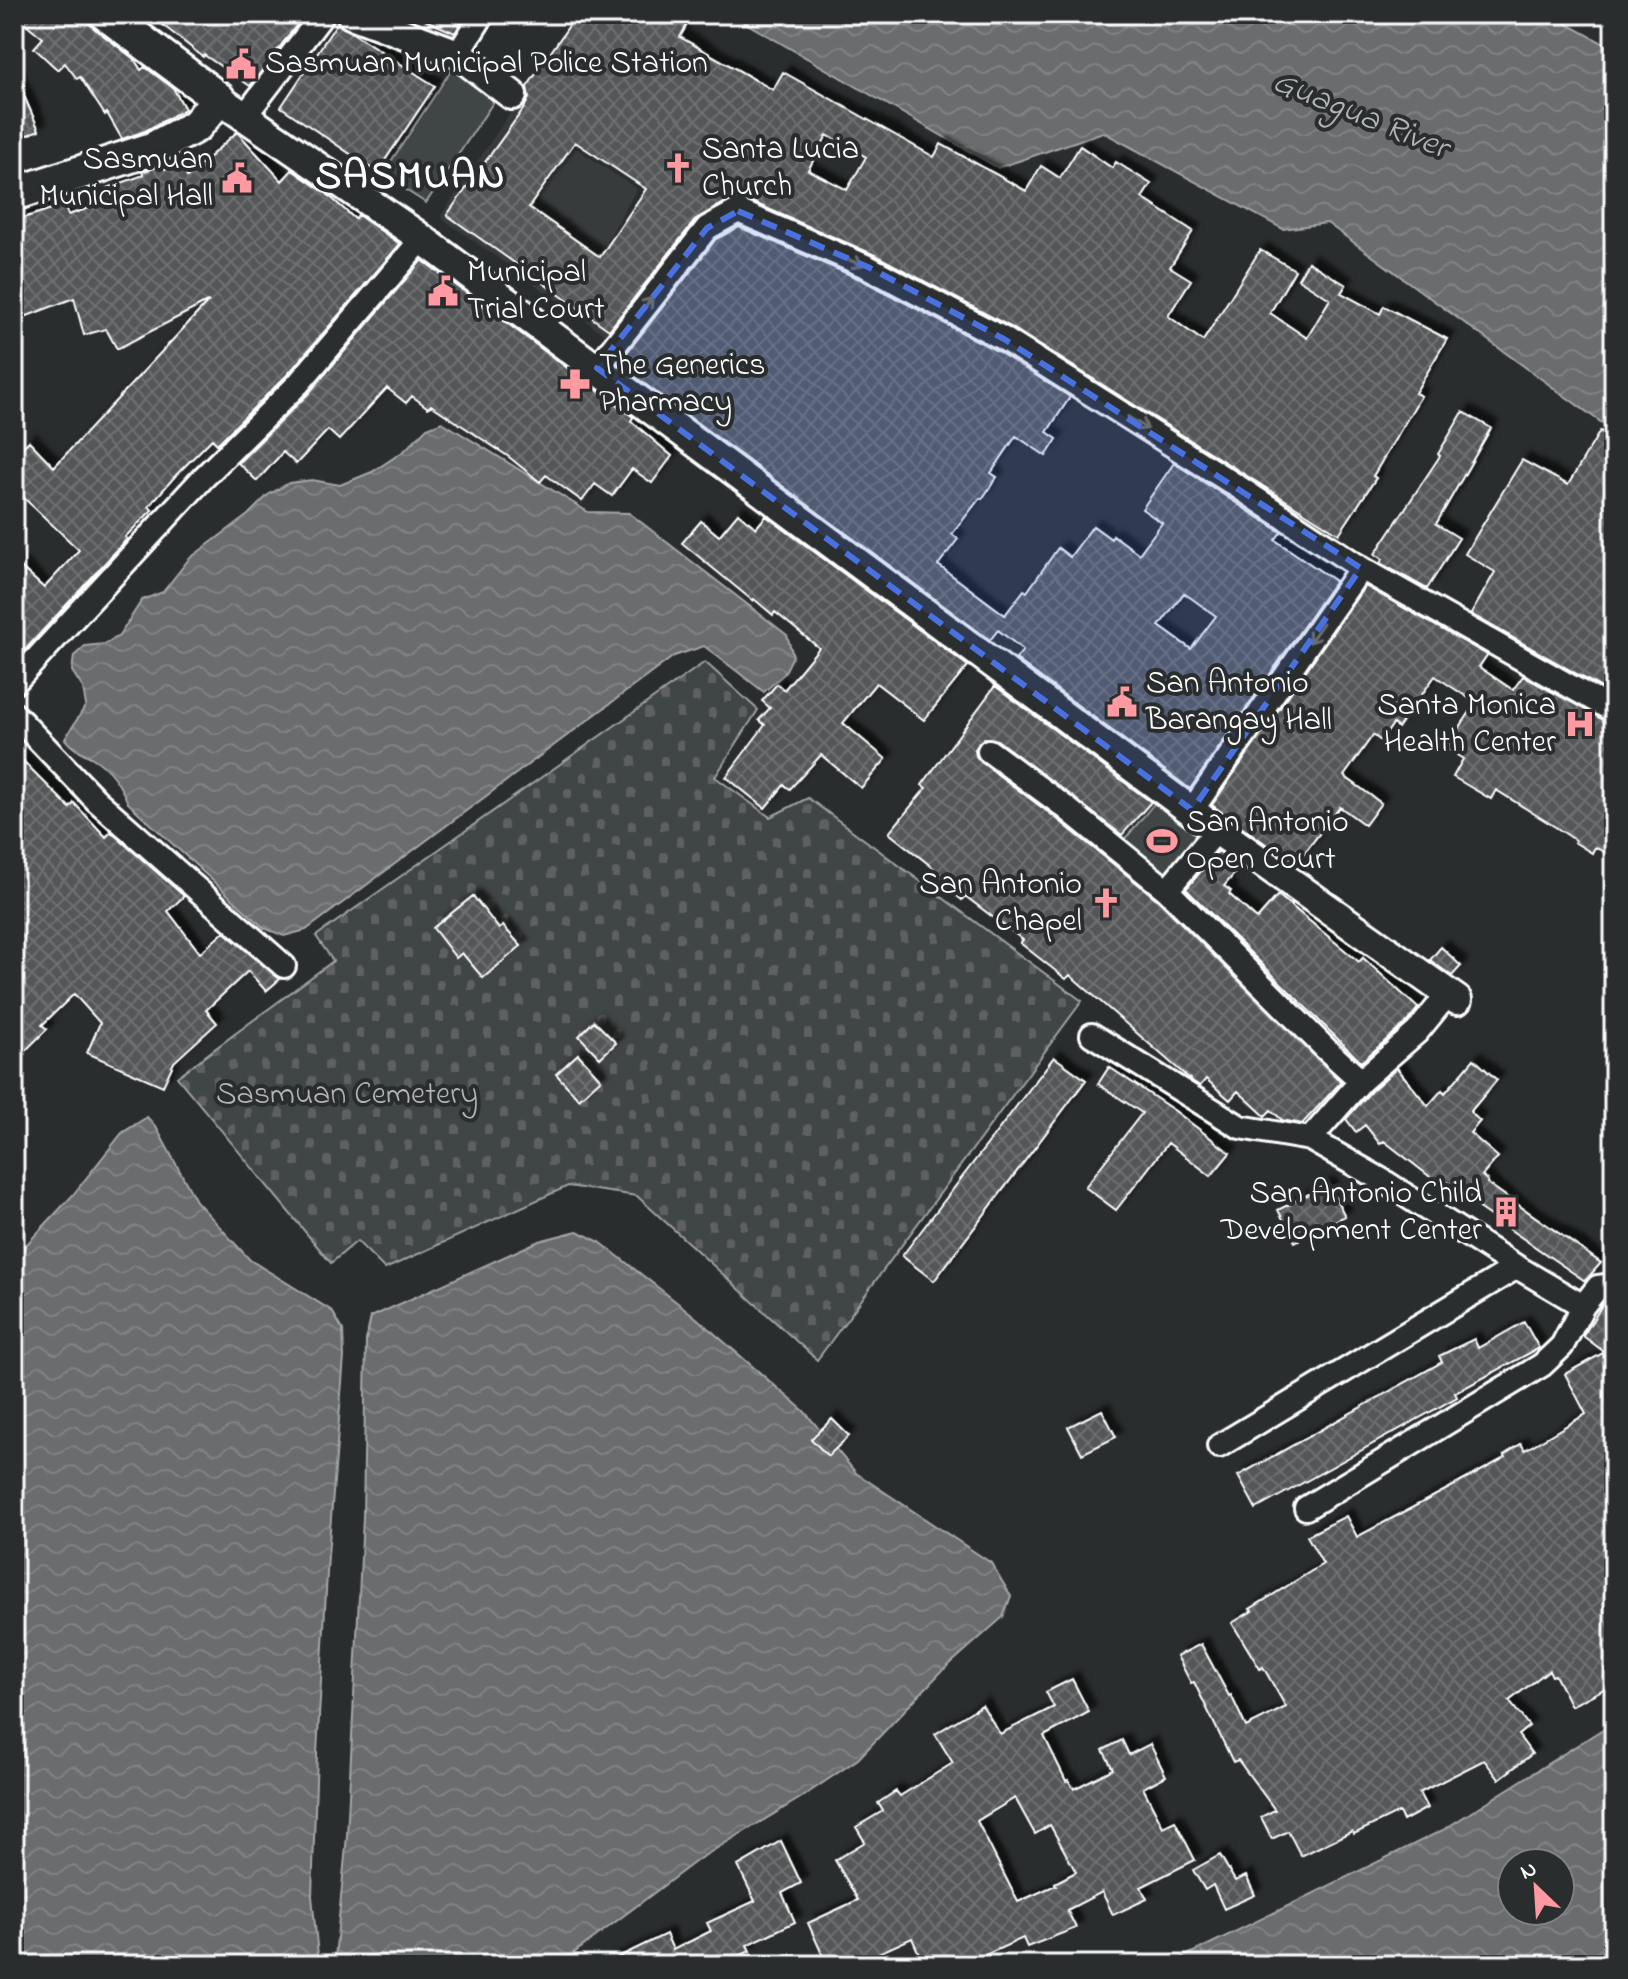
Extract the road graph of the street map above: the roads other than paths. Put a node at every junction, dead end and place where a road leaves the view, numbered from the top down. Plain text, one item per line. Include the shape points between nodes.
1 (106, 14) edge
2 (323, 14) edge
3 (351, 14) edge
4 (483, 14) edge
5 (458, 54) junction
6 (512, 95) dead end
7 (231, 108) junction
8 (14, 194) edge
9 (422, 239) junction
10 (597, 368) junction
11 (1361, 568) junction
12 (14, 683) edge
13 (1614, 711) edge
14 (14, 714) edge
15 (989, 751) dead end
16 (1192, 810) junction
17 (1217, 830) junction
18 (1167, 890) junction
19 (284, 966) dead end
20 (1453, 997) joint
21 (1092, 1035) dead end
22 (1361, 1081) junction
23 (1310, 1139) junction
24 (1517, 1267) junction
25 (1614, 1292) edge
26 (1583, 1306) junction
27 (1219, 1446) dead end
28 (1306, 1508) dead end

1 - 7 main road
2 - 7 street
3 - 5 street
4 - 5 street
5 - 6 street
7 - 8 main road via 152,149
7 - 9 street
9 - 10 street
9 - 12 street via 298,384 203,478
10 -> 11 street via 707,228 738,211 868,267 1004,339
10 - 16 street
11 - 13 street
11 -> 16 street
14 - 19 street via 96,800
15 - 18 street
16 - 17 street
17 - 18 street
17 - 20 street
18 - 22 street
20 - 22 street
21 - 23 street via 1240,1127
22 - 23 street
23 - 24 street
24 - 26 street
24 - 27 street
25 - 26 street via 1598,1287
26 - 28 street via 1562,1346 1542,1365

